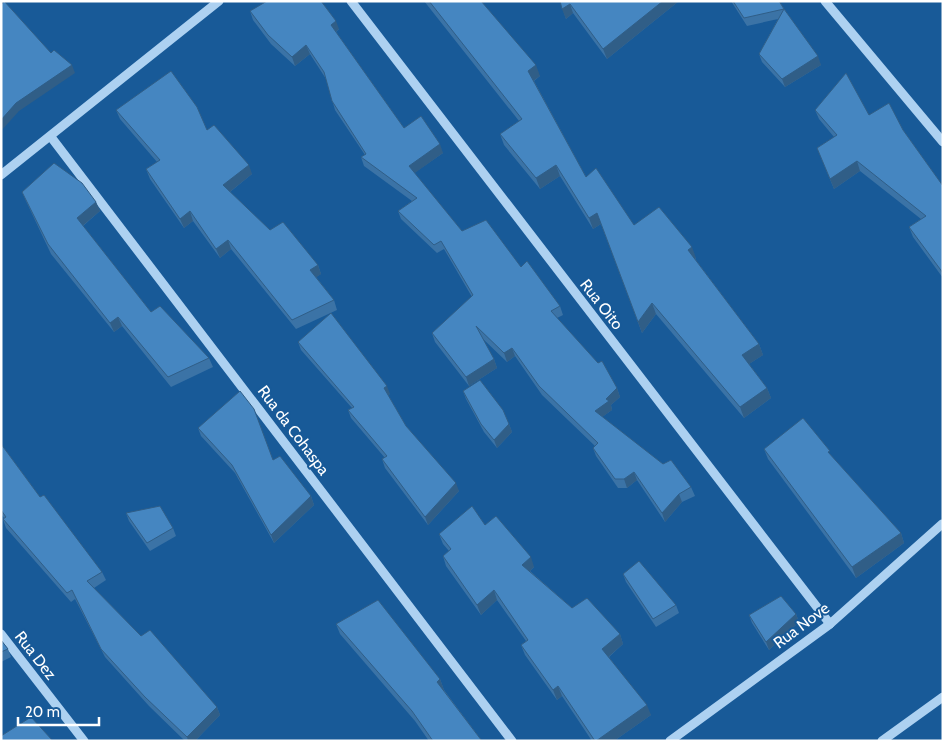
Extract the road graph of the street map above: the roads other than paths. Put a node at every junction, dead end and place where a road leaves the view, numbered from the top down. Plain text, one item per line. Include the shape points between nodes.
1 (219, 1) edge
2 (351, 1) edge
3 (825, 1) edge
4 (52, 137) junction
5 (943, 142) edge
6 (1, 175) edge
7 (942, 524) edge
8 (830, 624) junction
9 (1, 634) edge
10 (943, 698) edge
11 (84, 741) edge
12 (512, 741) edge
13 (670, 741) edge
14 (882, 741) edge

1 - 4 street
2 - 8 street, Rua Oito
3 - 5 street
4 - 6 street
4 - 12 street, Rua da Cohaspa
7 - 8 street, Rua Nove
8 - 13 street, Rua Nove
9 - 11 street, Rua Dez
10 - 14 street

